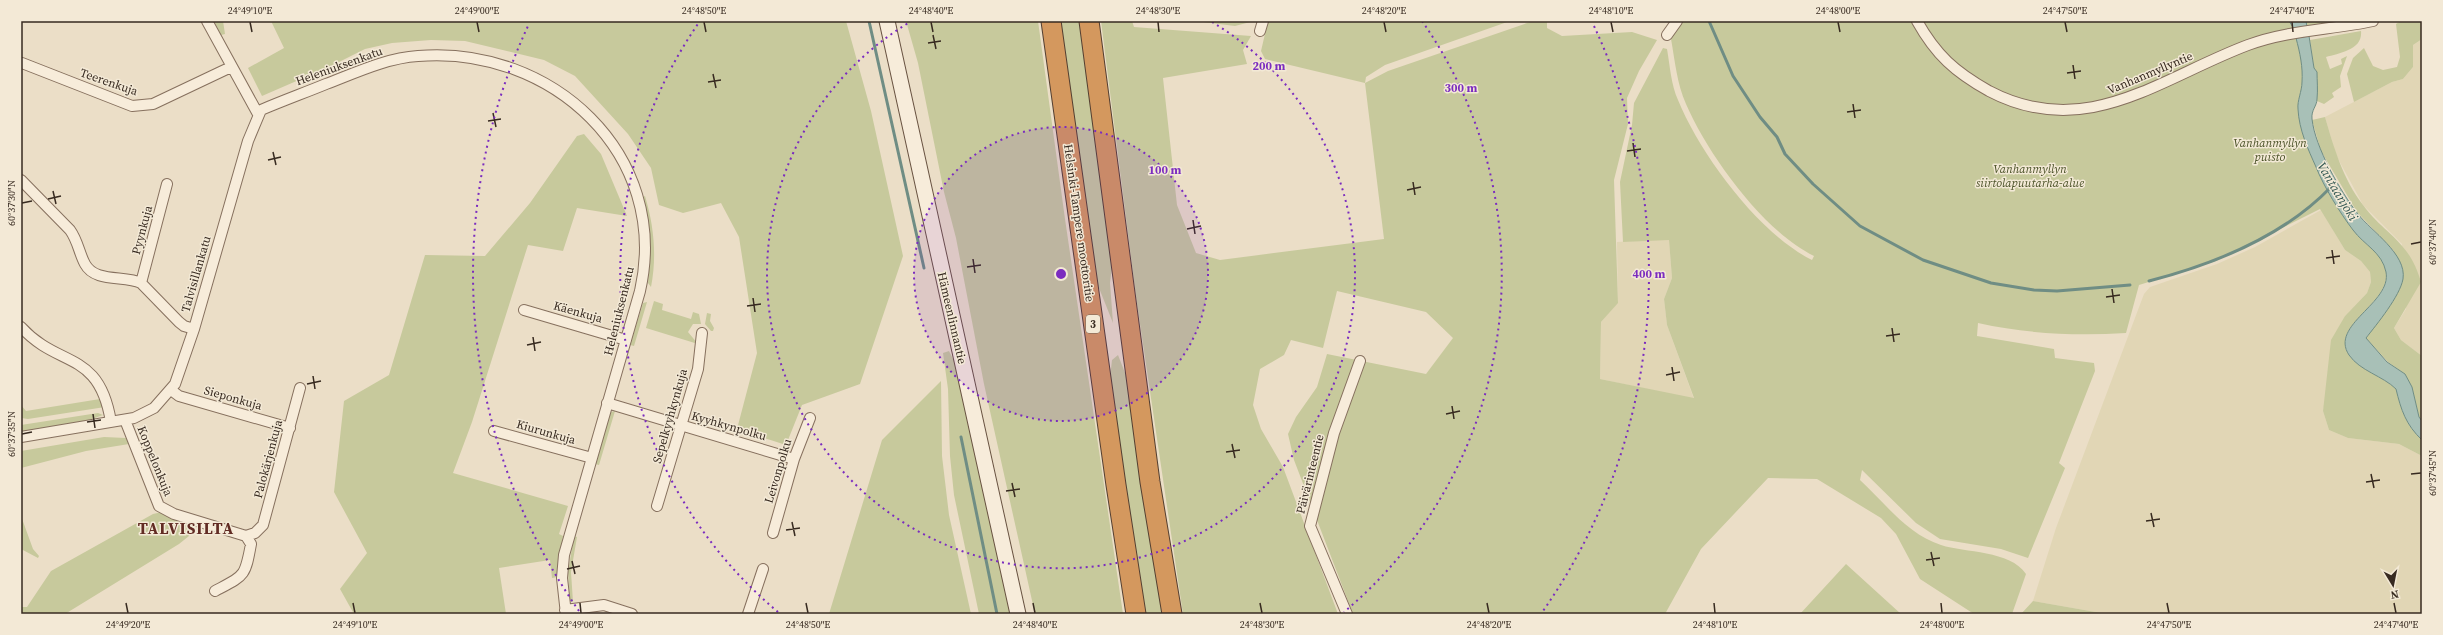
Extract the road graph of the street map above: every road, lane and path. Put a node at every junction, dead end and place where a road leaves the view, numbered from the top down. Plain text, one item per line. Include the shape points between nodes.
1 (207, 21) edge
2 (887, 21) edge
3 (1051, 21) edge
4 (1089, 21) edge
5 (1677, 21) edge
6 (1916, 21) edge
7 (2373, 21) edge
8 (1667, 35) dead end
9 (22, 63) dead end
10 (231, 68) junction
11 (258, 114) junction
12 (21, 180) edge
13 (167, 184) dead end
14 (141, 283) junction
15 (524, 310) dead end
16 (21, 327) edge
17 (194, 329) junction
18 (702, 333) dead end
19 (626, 340) junction
20 (1360, 361) dead end
21 (300, 388) dead end
22 (171, 390) junction
23 (607, 403) junction
24 (810, 418) dead end
25 (125, 420) junction
26 (112, 422) junction
27 (680, 425) junction
28 (290, 428) junction
29 (494, 431) dead end
30 (22, 437) edge
31 (592, 458) junction
32 (794, 459) junction
33 (657, 506) dead end
34 (773, 533) dead end
35 (250, 535) junction
36 (762, 569) dead end
37 (215, 591) dead end
38 (566, 612) edge
39 (632, 614) edge
40 (748, 614) edge
41 (1018, 614) edge
42 (1136, 614) edge
43 (1172, 614) edge
44 (1347, 614) edge

1 - 10 street
2 - 41 main road, Hämeenlinnantie
3 - 42 highway, Helsinki-Tampere moottoritie / 3
4 - 43 highway via 1147,458
5 - 8 street
6 - 7 street, Vanhanmyllyntie via 1940,56 1978,85 2014,102 2040,108 2067,110 2092,109 2122,101 2222,56 2271,38
9 - 10 street, Teerenkuja via 132,106 153,104
10 - 11 street
11 - 17 street, Talvisillankatu
11 - 19 street, Heleniuksenkatu via 261,110 370,67 415,56 461,56 492,61 524,72 555,89 591,118 605,133 628,170 637,196 644,232 644,268
12 - 14 street via 70,230 85,265 91,272
13 - 14 street, Pyynkuja
14 - 17 street via 178,322
15 - 19 street, Käenkuja
16 - 26 street via 33,338 89,370 108,404
17 - 22 street, Talvisillankatu via 180,374
18 - 27 street, Sepelkyyhkynkuja via 698,369
19 - 23 street, Heleniuksenkatu
20 - 44 street, Päivärinteentie via 1334,433 1310,526
21 - 28 street, Palokärjenkuja
22 - 25 street, Talvisillankatu via 154,408
22 - 28 street, Sieponkuja via 179,396
23 - 27 street, Kyyhkynpolku
23 - 31 street, Heleniuksenkatu
24 - 32 street, Leivonpolku
25 - 26 street, Talvisillankatu
25 - 35 street, Koppelonkuja via 159,506 174,514
26 - 30 street, Talvisillankatu
27 - 32 street, Kyyhkynpolku
27 - 33 street, Sepelkyyhkynkuja
28 - 35 street, Palokärjenkuja via 263,525
29 - 31 street, Kiurunkuja
31 - 38 street, Heleniuksenkatu via 564,555 562,578
32 - 34 street, Leivonpolku
35 - 37 street via 252,544 246,570 240,578
36 - 40 street
38 - 39 street via 604,605

